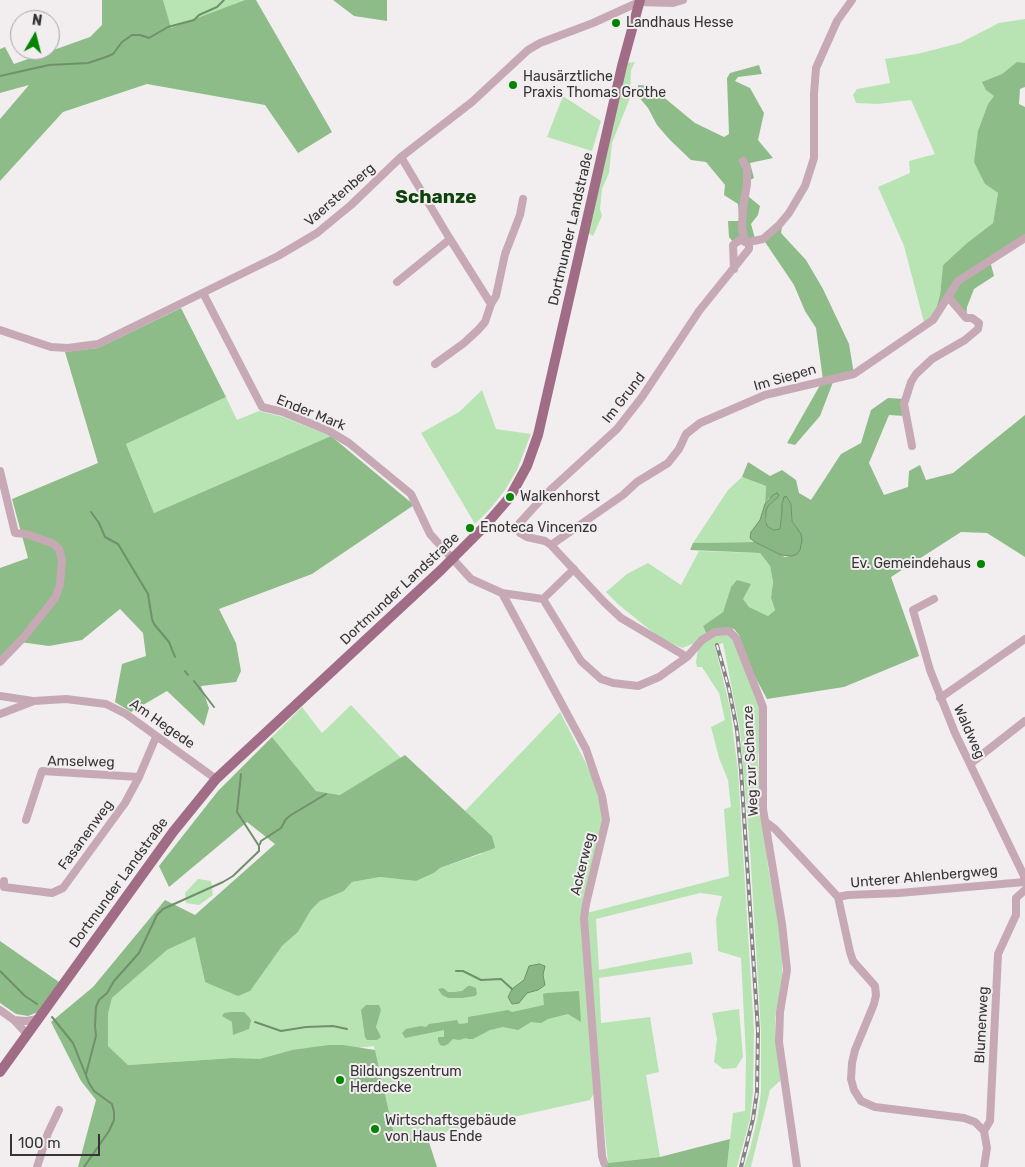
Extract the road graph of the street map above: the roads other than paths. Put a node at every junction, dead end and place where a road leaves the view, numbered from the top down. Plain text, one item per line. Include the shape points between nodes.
1 (683, 0) edge
2 (852, 0) edge
3 (639, 1) edge
4 (402, 157) junction
5 (743, 161) dead end
6 (523, 199) dead end
7 (1025, 238) edge
8 (450, 239) junction
9 (747, 242) junction
10 (734, 269) junction
11 (397, 282) dead end
12 (203, 294) junction
13 (948, 297) junction
14 (491, 304) junction
15 (0, 330) edge
16 (435, 364) dead end
17 (912, 446) dead end
18 (0, 472) edge
19 (551, 545) junction
20 (453, 558) junction
21 (574, 569) junction
22 (502, 593) junction
23 (543, 599) junction
24 (934, 599) dead end
25 (1025, 639) edge
26 (687, 657) junction
27 (0, 662) edge
28 (0, 696) edge
29 (940, 698) junction
30 (34, 701) junction
31 (0, 714) edge
32 (1025, 721) edge
33 (156, 737) junction
34 (970, 764) junction
35 (139, 777) junction
36 (216, 779) junction
37 (26, 820) dead end
38 (767, 824) junction
39 (4, 881) dead end
40 (1025, 882) edge
41 (1025, 890) edge
42 (838, 897) junction
43 (0, 1010) edge
44 (38, 1019) junction
45 (16, 1022) junction
46 (27, 1034) junction
47 (18, 1047) junction
48 (0, 1072) edge
49 (59, 1110) dead end
50 (984, 1131) junction
51 (604, 1163) dead end
52 (37, 1167) edge
53 (797, 1167) edge
54 (984, 1167) edge

1 - 3 street via 673,3
2 - 9 street via 837,21 816,68 814,158 805,186 779,225 763,239
3 - 4 street, Vaerstenberg via 528,50 472,102
3 - 20 main road, Dortmunder Landstraße via 538,435 527,466 510,497
4 - 8 street
4 - 12 street, Vaerstenberg via 317,233
5 - 9 street via 747,176 742,228
6 - 14 street
7 - 13 street, Im Siepen via 958,280
8 - 11 street
8 - 14 street
9 - 10 street, Im Grund via 749,249
9 - 10 street via 740,240 733,245
10 - 19 street, Im Grund via 700,311 617,429 546,494 516,527 527,537
12 - 15 street, Vaerstenberg via 98,344 82,347 57,348
12 - 20 street, Ender Mark via 262,407 284,412 342,437 412,494 430,534
13 - 17 street via 966,318 979,323 978,329 932,359 911,382 904,404
13 - 19 street, Im Siepen via 933,320 854,374 764,396 700,423 686,434 680,449 668,463
14 - 16 street via 485,322 478,330
18 - 27 street via 15,533 52,543 59,549 62,560 60,585 55,598
19 - 21 street
20 - 22 street, Ender Mark via 471,579
20 - 36 main road, Dortmunder Landstraße
21 - 23 street
21 - 26 street via 621,618
22 - 23 street, Ender Mark
22 - 51 street, Ackerweg via 586,748 602,796 606,820 584,918
23 - 26 street, Weg zur Schanze via 581,661 601,679 638,686 659,677
24 - 29 street, Waldweg via 913,610
25 - 29 street
26 - 38 street, Weg zur Schanze via 702,640 716,632 729,631 736,638 763,707 763,809
28 - 30 street
29 - 34 street, Waldweg
30 - 31 street, Am Hegede
30 - 33 street, Am Hegede via 66,699 106,704 126,714
32 - 34 street
33 - 35 street, Fasanenweg
33 - 36 street, Am Hegede
34 - 40 street, Waldweg
35 - 37 street, Amselweg via 42,771
35 - 39 street, Fasanenweg via 126,803 63,888 52,893 4,887
36 - 44 main road, Dortmunder Landstraße via 173,832
38 - 42 street, Unterer Ahlenbergweg
38 - 53 street, Weg zur Schanze via 787,970 779,1042
40 - 42 street, Unterer Ahlenbergweg
41 - 50 street, Blumenweg via 1016,898 1016,915 998,954 990,1121
42 - 50 street via 853,961 870,978 876,995 855,1050 851,1079 854,1090 861,1101 875,1107 964,1118 975,1122
43 - 45 street
44 - 45 street
44 - 46 main road, Dortmunder Landstraße
45 - 46 street
45 - 47 street
46 - 47 main road, Dortmunder Landstraße
47 - 48 main road, Dortmunder Landstraße
49 - 52 street
50 - 54 street, Blumenweg via 987,1148

